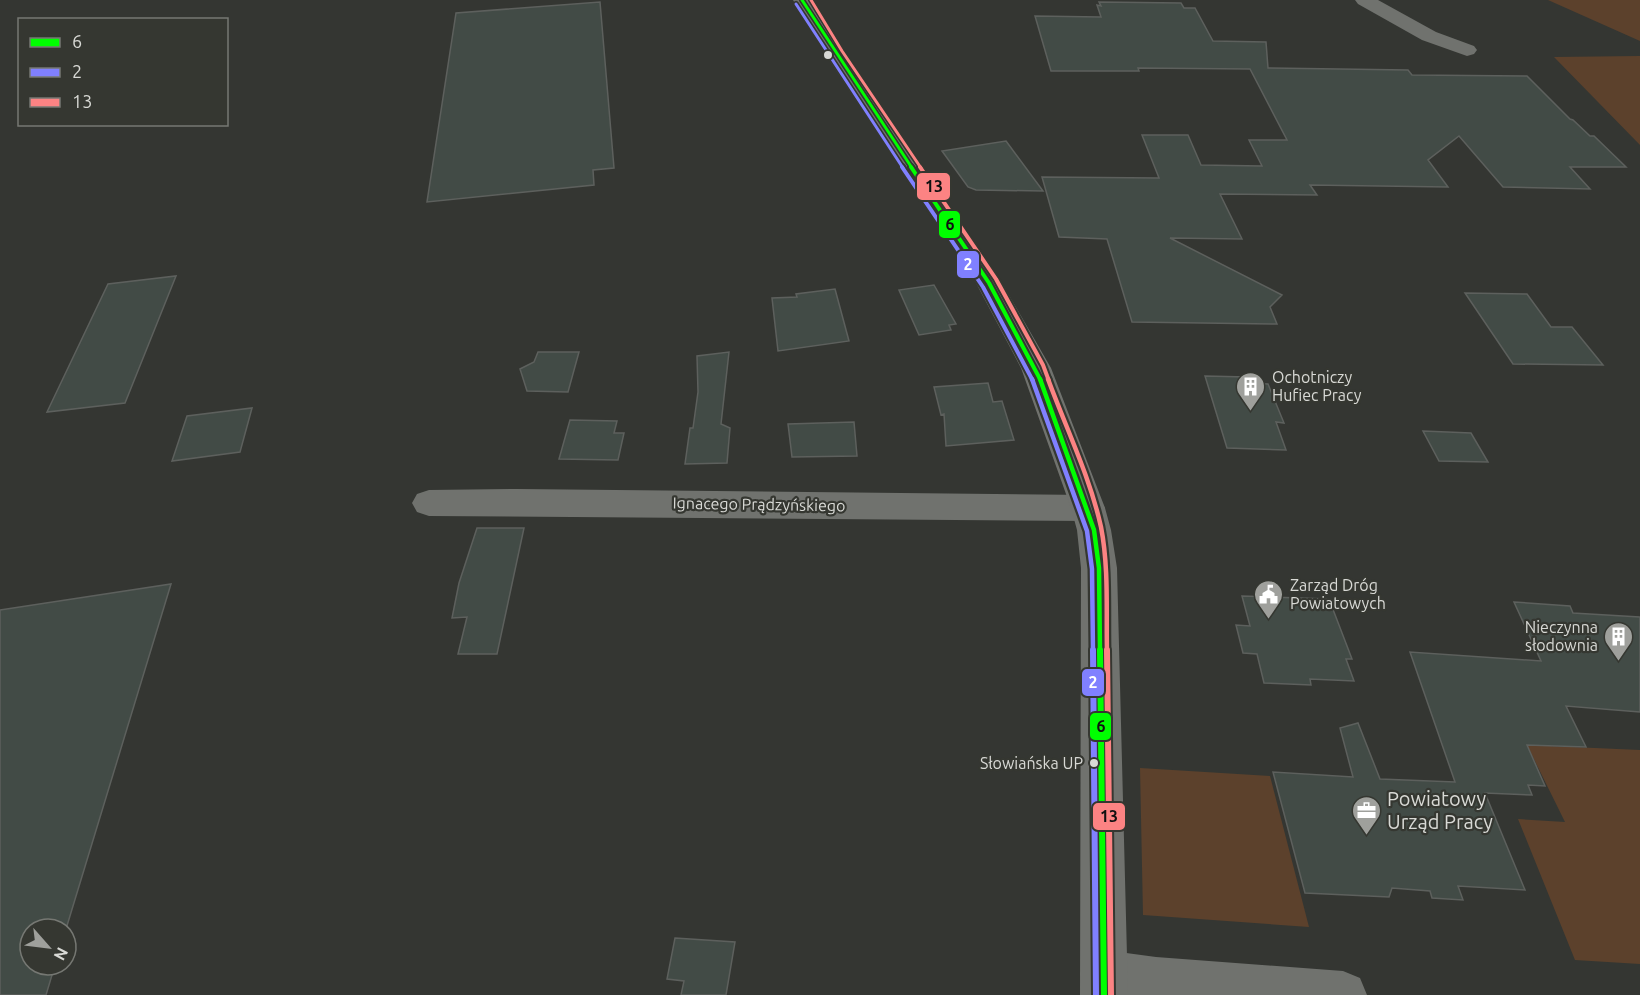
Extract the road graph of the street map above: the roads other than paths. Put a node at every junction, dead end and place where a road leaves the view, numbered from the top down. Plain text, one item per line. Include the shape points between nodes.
1 (802, 0) edge
2 (1364, 0) edge
3 (1467, 50) dead end
4 (429, 503) dead end
5 (1088, 508) junction
6 (1104, 985) edge
7 (1343, 995) edge

1 - 5 street via 994,293 1036,368
2 - 3 street via 1429,36
4 - 5 street, Ignacego Prądzyńskiego
5 - 6 street via 1099,568
6 - 7 street via 1156,981

